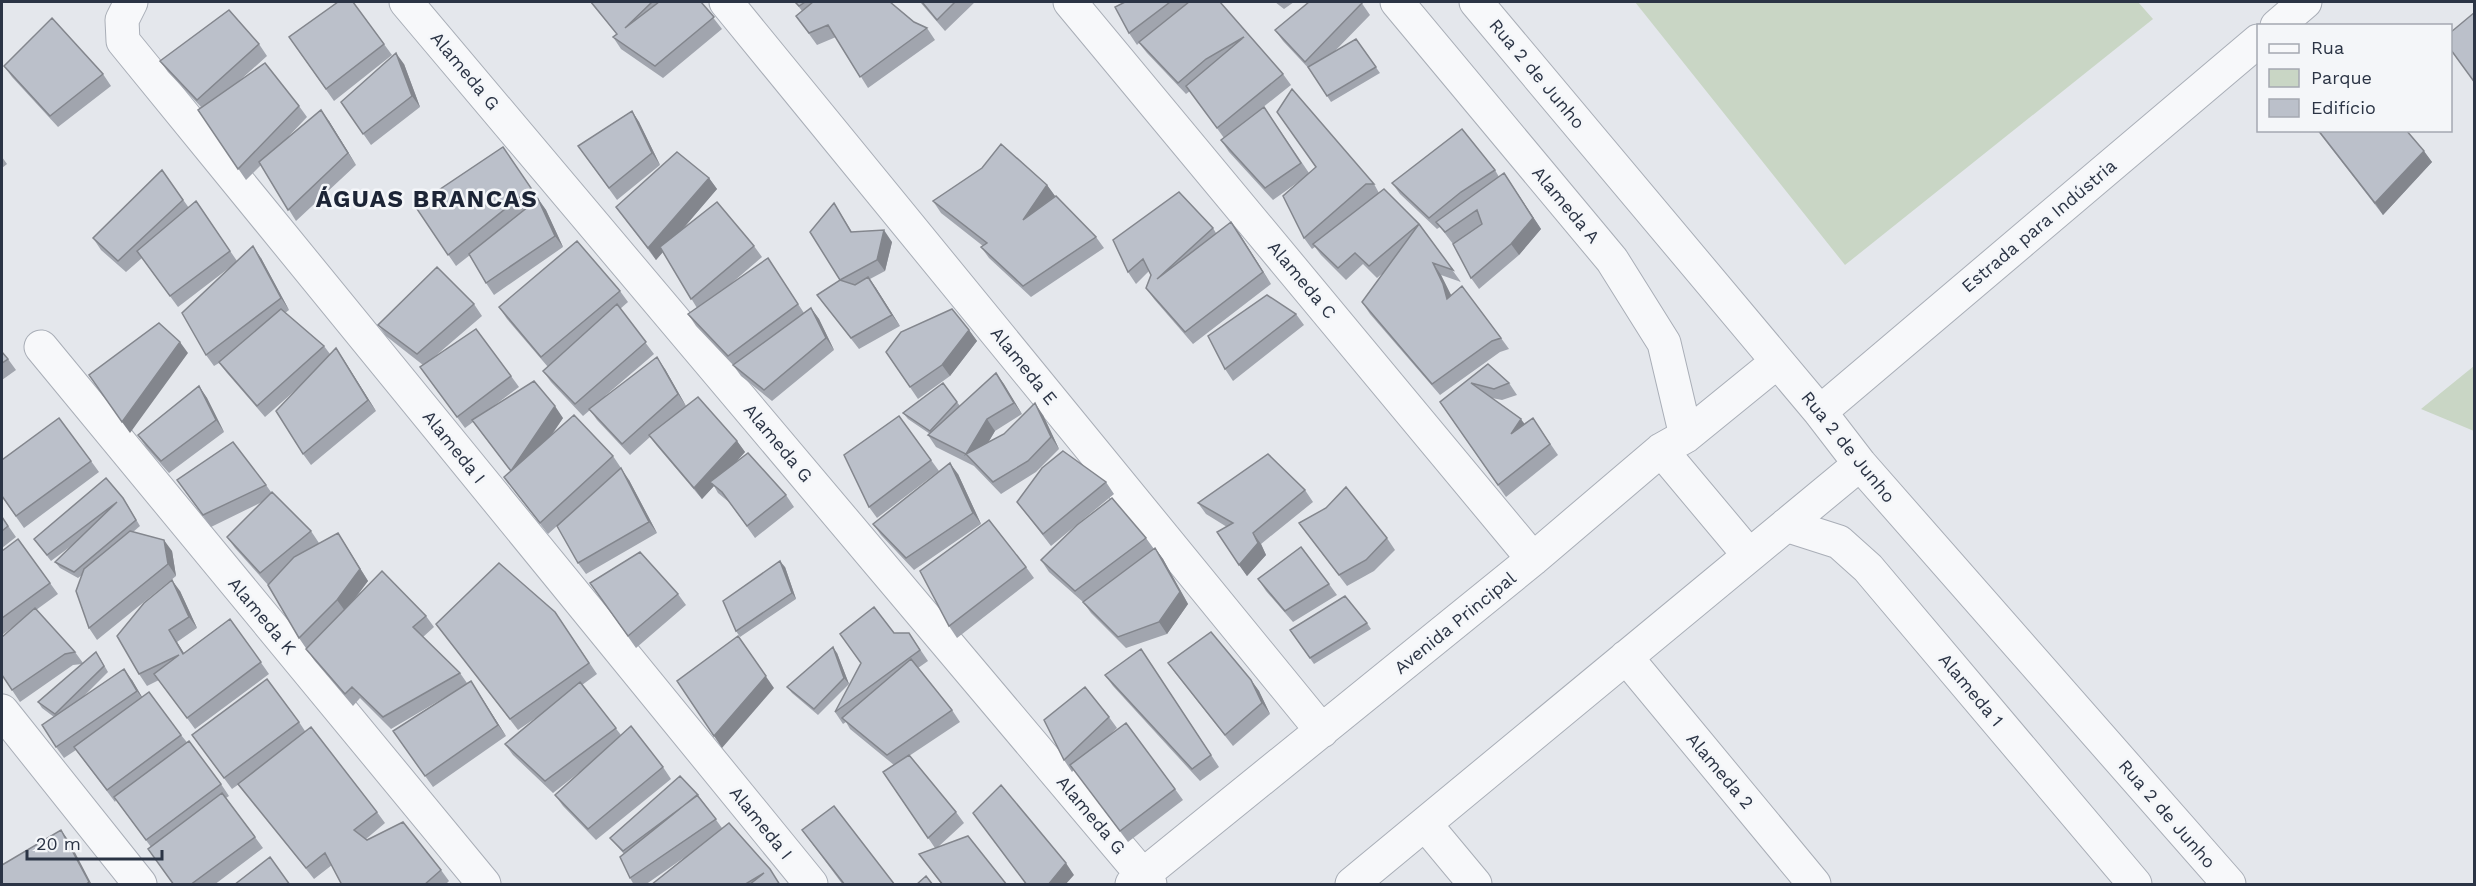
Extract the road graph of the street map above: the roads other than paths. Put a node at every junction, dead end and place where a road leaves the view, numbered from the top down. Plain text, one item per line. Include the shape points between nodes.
1 (131, 2) edge
2 (406, 2) edge
3 (726, 2) edge
4 (1070, 2) edge
5 (1397, 2) edge
6 (1476, 2) edge
7 (2305, 2) edge
8 (2279, 24) edge
9 (2257, 43) edge
10 (41, 347) dead end
11 (1777, 362) junction
12 (1820, 412) junction
13 (1674, 443) junction
14 (1860, 464) junction
15 (1786, 525) junction
16 (1749, 555) junction
17 (1533, 559) junction
18 (1626, 657) junction
19 (2, 711) edge
20 (1322, 730) junction
21 (1425, 824) junction
22 (1142, 882) edge
23 (140, 885) edge
24 (484, 885) edge
25 (812, 885) edge
26 (1352, 885) edge
27 (1475, 885) edge
28 (1814, 885) edge
29 (2135, 885) edge
30 (2229, 885) edge

1 - 25 street, Alameda I via 122,20 123,41
2 - 22 street, Alameda G
3 - 20 street, Alameda E
4 - 17 street, Alameda C
5 - 13 street, Alameda A via 1612,260 1664,343
6 - 11 street, Rua 2 de Junho
7 - 8 street
9 - 12 street, Estrada para Indústria
10 - 24 street, Alameda K
11 - 12 street, Rua 2 de Junho
11 - 13 street, Avenida Principal
12 - 14 street, Rua 2 de Junho
13 - 16 street
13 - 17 street, Avenida Principal
14 - 15 street
14 - 30 street, Rua 2 de Junho
15 - 16 street
15 - 29 street, Alameda 1 via 1839,542 1868,568
16 - 18 street
17 - 20 street, Avenida Principal
18 - 21 street
18 - 28 street, Alameda 2
19 - 23 street
20 - 22 street, Avenida Principal
21 - 26 street
21 - 27 street

